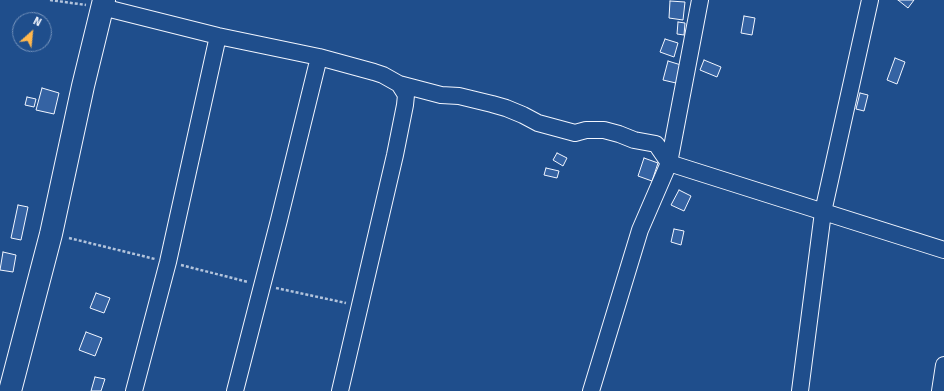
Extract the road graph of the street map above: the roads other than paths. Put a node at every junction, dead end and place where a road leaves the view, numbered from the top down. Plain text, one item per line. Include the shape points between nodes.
1 (700, 0) edge
2 (870, 0) edge
3 (103, 4) edge
4 (218, 36) junction
5 (319, 57) junction
6 (399, 84) junction
7 (669, 163) junction
8 (823, 212) junction
9 (944, 250) edge
10 (944, 365) edge
11 (10, 391) edge
12 (134, 391) edge
13 (235, 391) edge
14 (340, 391) edge
15 (591, 391) edge
16 (800, 391) edge
17 (940, 391) edge

1 - 7 street
2 - 8 street
3 - 4 street
3 - 11 highway via 50,234
4 - 5 street
4 - 12 street via 168,262
5 - 6 street via 384,75
5 - 13 street
6 - 7 street via 441,95 487,102 538,123 575,133 604,130 656,144
6 - 14 street via 406,95 405,105
7 - 8 street
7 - 15 street via 640,230
8 - 9 street
8 - 16 street
10 - 17 street

